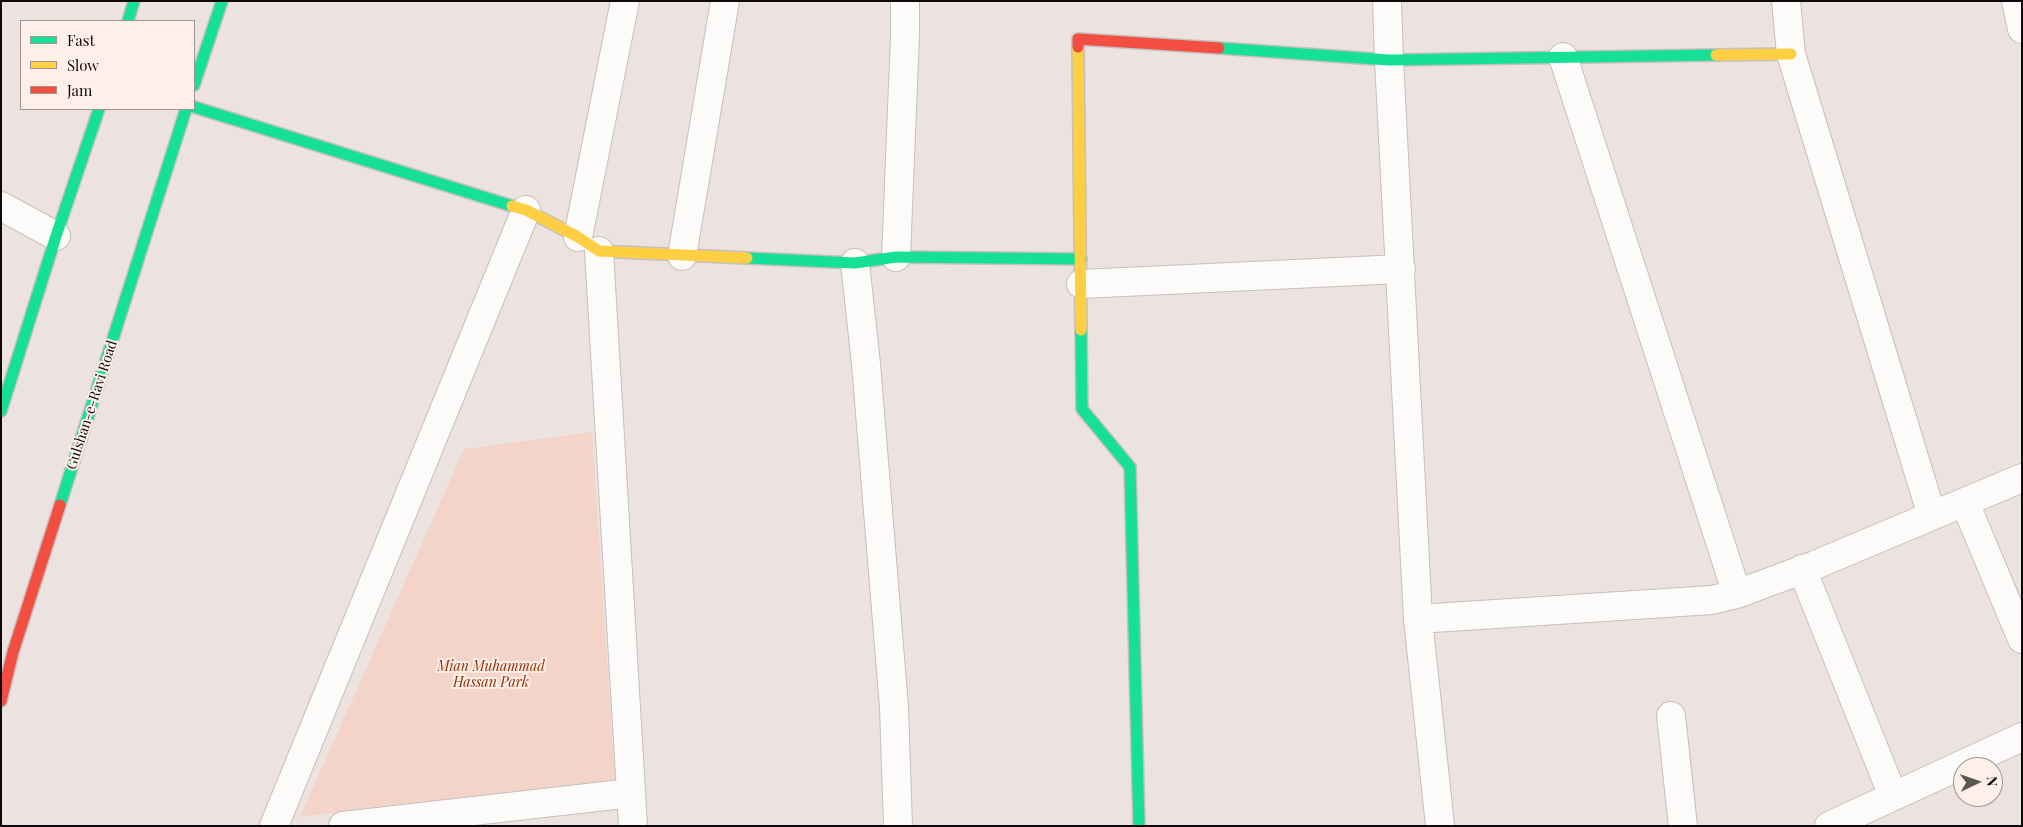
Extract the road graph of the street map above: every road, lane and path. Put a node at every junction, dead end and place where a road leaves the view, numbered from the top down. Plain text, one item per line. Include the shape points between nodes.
1 (134, 1) edge
2 (222, 1) edge
3 (625, 1) edge
4 (725, 1) edge
5 (905, 1) edge
6 (1388, 1) edge
7 (1786, 1) edge
8 (2016, 1) edge
9 (128, 20) edge
10 (2022, 29) edge
11 (1791, 54) junction
12 (1563, 57) junction
13 (1389, 60) junction
14 (195, 82) edge
15 (195, 107) edge
16 (99, 110) edge
17 (186, 110) edge
18 (1, 206) edge
19 (526, 210) junction
20 (56, 236) junction
21 (589, 244) junction
22 (682, 256) junction
23 (896, 257) junction
24 (855, 263) junction
25 (1401, 269) junction
26 (1081, 272) junction
27 (1, 411) edge
28 (2022, 478) edge
29 (1964, 503) junction
30 (1932, 516) junction
31 (1802, 569) junction
32 (1737, 594) junction
33 (1418, 619) junction
34 (2022, 639) edge
35 (1, 701) edge
36 (1671, 716) dead end
37 (2022, 737) edge
38 (631, 793) junction
39 (1892, 796) junction
40 (274, 826) edge
41 (343, 826) edge
42 (633, 826) edge
43 (898, 826) edge
44 (1139, 826) edge
45 (1440, 826) edge
46 (1683, 826) edge
47 (1829, 826) edge

1 - 9 street
2 - 14 street
3 - 21 street
4 - 22 street
5 - 23 street
6 - 13 street
7 - 11 street
8 - 10 street
11 - 12 street
11 - 30 street
12 - 13 street
12 - 32 street
13 - 25 street
13 - 26 street via 1078,40
15 - 19 street
16 - 20 street
17 - 35 street, Gulshan-e-Ravi Road via 13,652
18 - 20 street
19 - 21 street
19 - 40 street
20 - 27 street
21 - 22 street
21 - 38 street
22 - 24 street
23 - 24 street
23 - 26 street
24 - 43 street via 893,698
25 - 26 street
25 - 33 street
26 - 44 street via 1082,409 1130,467
28 - 29 street
29 - 30 street
29 - 34 street
30 - 31 street
31 - 32 street
31 - 39 street
32 - 33 street via 1712,600
33 - 45 street
36 - 46 street
37 - 39 street
38 - 41 street
38 - 42 street
39 - 47 street

